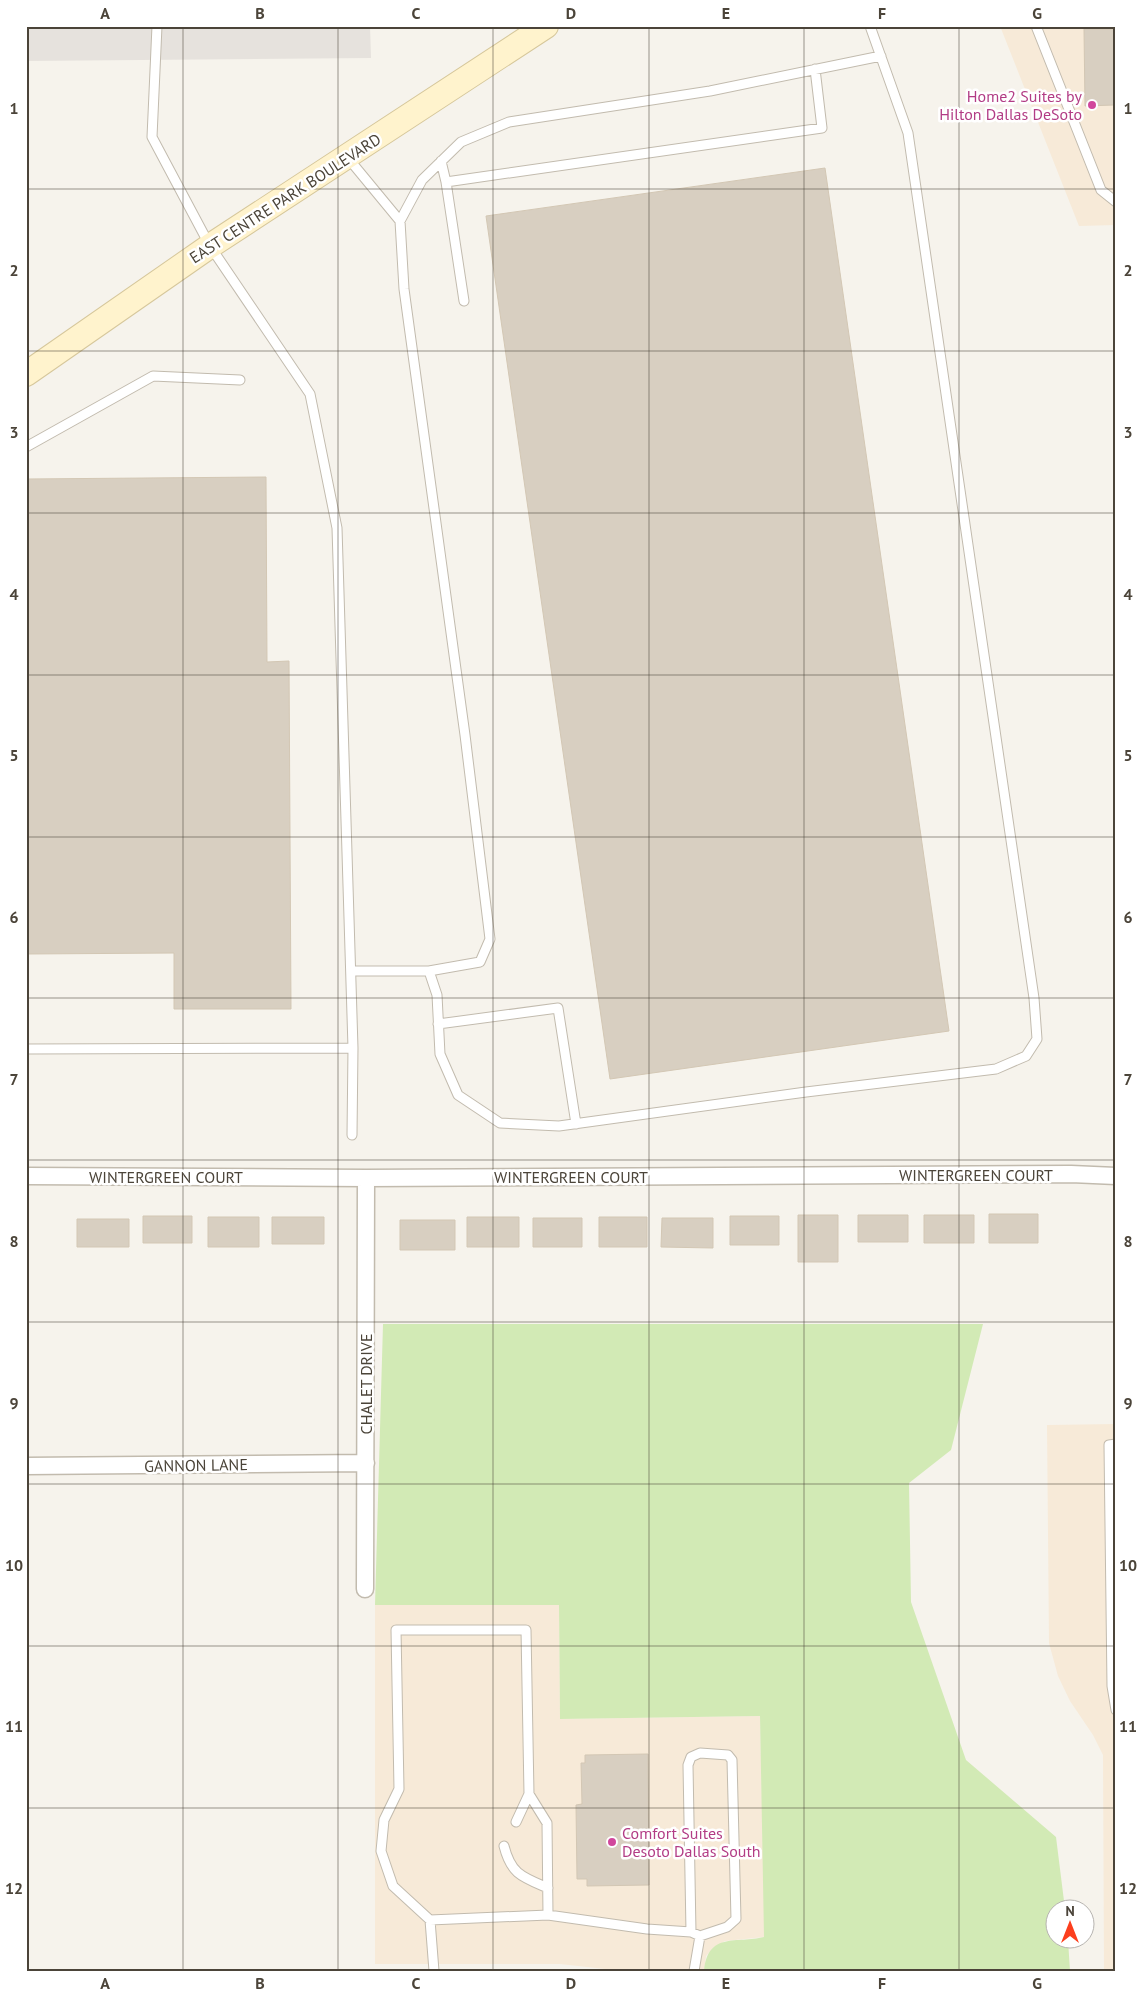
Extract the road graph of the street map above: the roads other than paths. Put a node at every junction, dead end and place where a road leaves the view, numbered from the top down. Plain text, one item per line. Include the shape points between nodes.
1 (157, 26) edge
2 (546, 26) edge
3 (870, 26) edge
4 (1036, 26) edge
5 (880, 56) junction
6 (815, 69) junction
7 (347, 156) junction
8 (441, 161) junction
9 (446, 182) junction
10 (1116, 202) edge
11 (400, 221) junction
12 (210, 246) junction
13 (464, 301) dead end
14 (26, 374) edge
15 (240, 380) dead end
16 (26, 447) edge
17 (351, 971) junction
18 (429, 971) junction
19 (438, 1024) junction
20 (353, 1048) junction
21 (26, 1049) edge
22 (576, 1124) junction
23 (352, 1135) dead end
24 (26, 1176) edge
25 (1116, 1176) edge
26 (366, 1178) junction
27 (1116, 1444) edge
28 (366, 1463) junction
29 (26, 1466) edge
30 (366, 1590) dead end
31 (1116, 1710) edge
32 (529, 1794) junction
33 (516, 1822) dead end
34 (504, 1846) dead end
35 (548, 1888) junction
36 (548, 1915) junction
37 (430, 1920) junction
38 (690, 1932) junction
39 (700, 1936) junction
40 (434, 1971) edge
41 (694, 1971) edge

1 - 12 lane via 152,137
2 - 7 street, EAST CENTRE PARK BOULEVARD
3 - 5 lane
4 - 10 lane via 1101,190
5 - 6 lane
5 - 22 lane via 908,133 1034,998 1037,1039 1026,1056 996,1069
6 - 8 lane via 710,90 510,122 461,142
6 - 9 lane via 822,128
7 - 11 lane
7 - 12 street, EAST CENTRE PARK BOULEVARD
8 - 9 lane
8 - 11 lane via 422,180
9 - 13 lane
11 - 18 lane via 406,298 466,735 490,938 480,962
12 - 14 street, EAST CENTRE PARK BOULEVARD
12 - 17 lane via 310,394 337,528
15 - 16 lane via 153,376
17 - 18 lane
17 - 20 lane
18 - 19 lane via 437,995
19 - 22 lane via 440,1054 458,1095 500,1124
19 - 22 lane via 558,1008
20 - 21 lane
20 - 23 lane
24 - 26 street, WINTERGREEN COURT
25 - 26 street, WINTERGREEN COURT
26 - 28 street, CHALET DRIVE
27 - 31 lane via 1109,1445 1112,1686
28 - 29 street, GANNON LANE
28 - 30 street, CHALET DRIVE
32 - 33 lane
32 - 35 lane via 547,1823
32 - 37 lane via 526,1630 396,1630 399,1789 384,1820 381,1851 393,1886
34 - 35 lane via 508,1864 526,1878
35 - 36 lane
36 - 37 lane
36 - 38 lane
37 - 40 lane
38 - 39 lane
38 - 39 lane via 688,1765 691,1757 700,1753 728,1755 732,1760 736,1919 727,1927
39 - 41 lane

